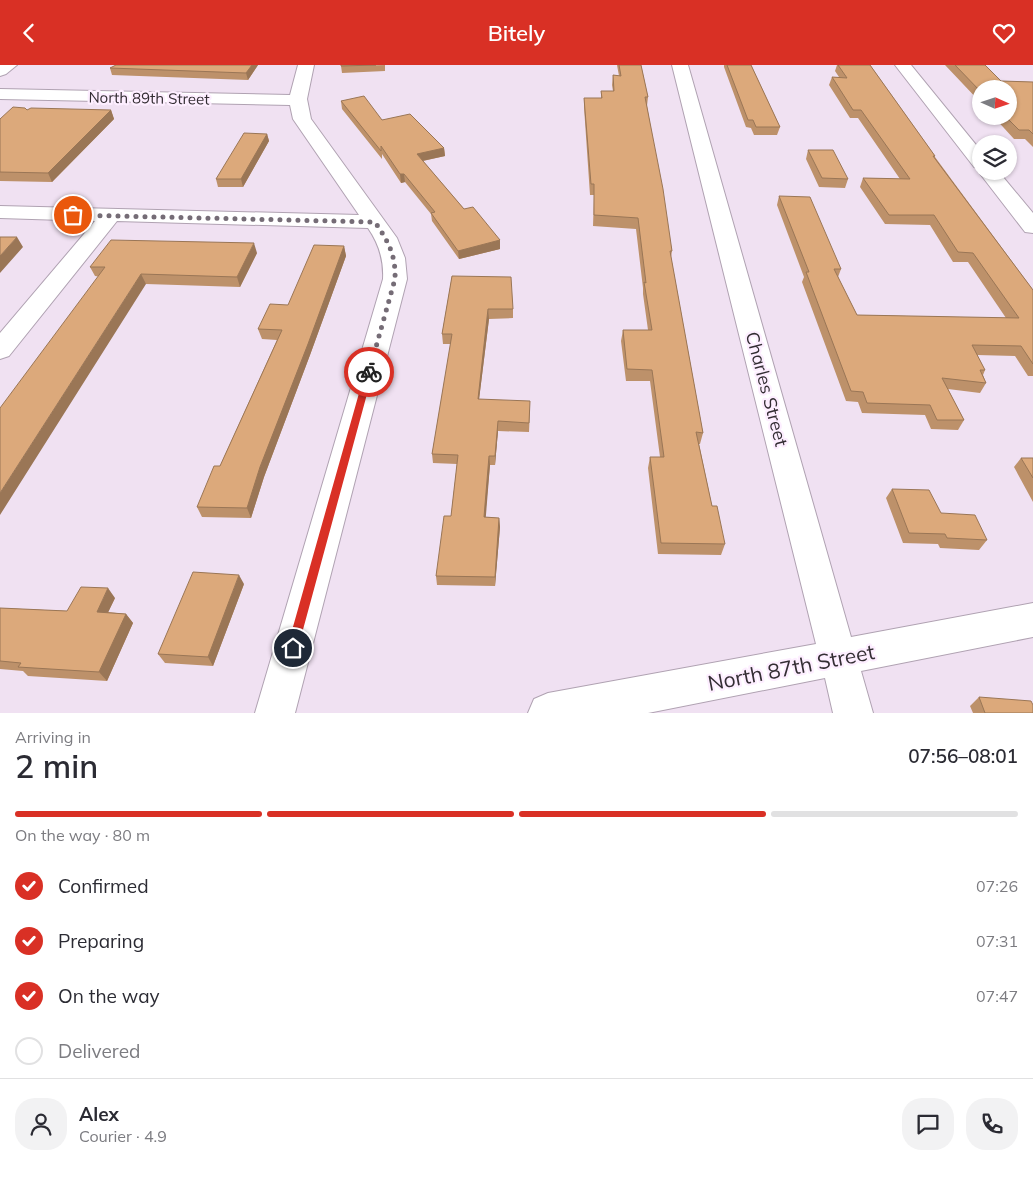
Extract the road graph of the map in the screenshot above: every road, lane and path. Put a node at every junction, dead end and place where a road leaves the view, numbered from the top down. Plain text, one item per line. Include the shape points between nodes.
1 (9, 65) edge
2 (306, 65) edge
3 (680, 65) edge
4 (903, 65) edge
5 (0, 71) edge
6 (0, 94) edge
7 (298, 100) junction
8 (972, 152) edge
9 (995, 180) edge
10 (0, 212) edge
11 (110, 215) junction
12 (375, 222) junction
13 (1033, 227) edge
14 (0, 350) edge
15 (1033, 620) edge
16 (839, 658) junction
17 (275, 713) edge
18 (548, 713) edge
19 (853, 713) edge

1 - 5 street
2 - 7 street
3 - 16 street, Charles Street
4 - 8 street
6 - 7 street, North 89th Street
7 - 12 street via 302,119
9 - 13 street
10 - 11 street
11 - 12 street
11 - 14 street
12 - 17 street via 393,251 395,279
15 - 16 street, North 87th Street
16 - 18 street, North 87th Street
16 - 19 street, Charles Street

